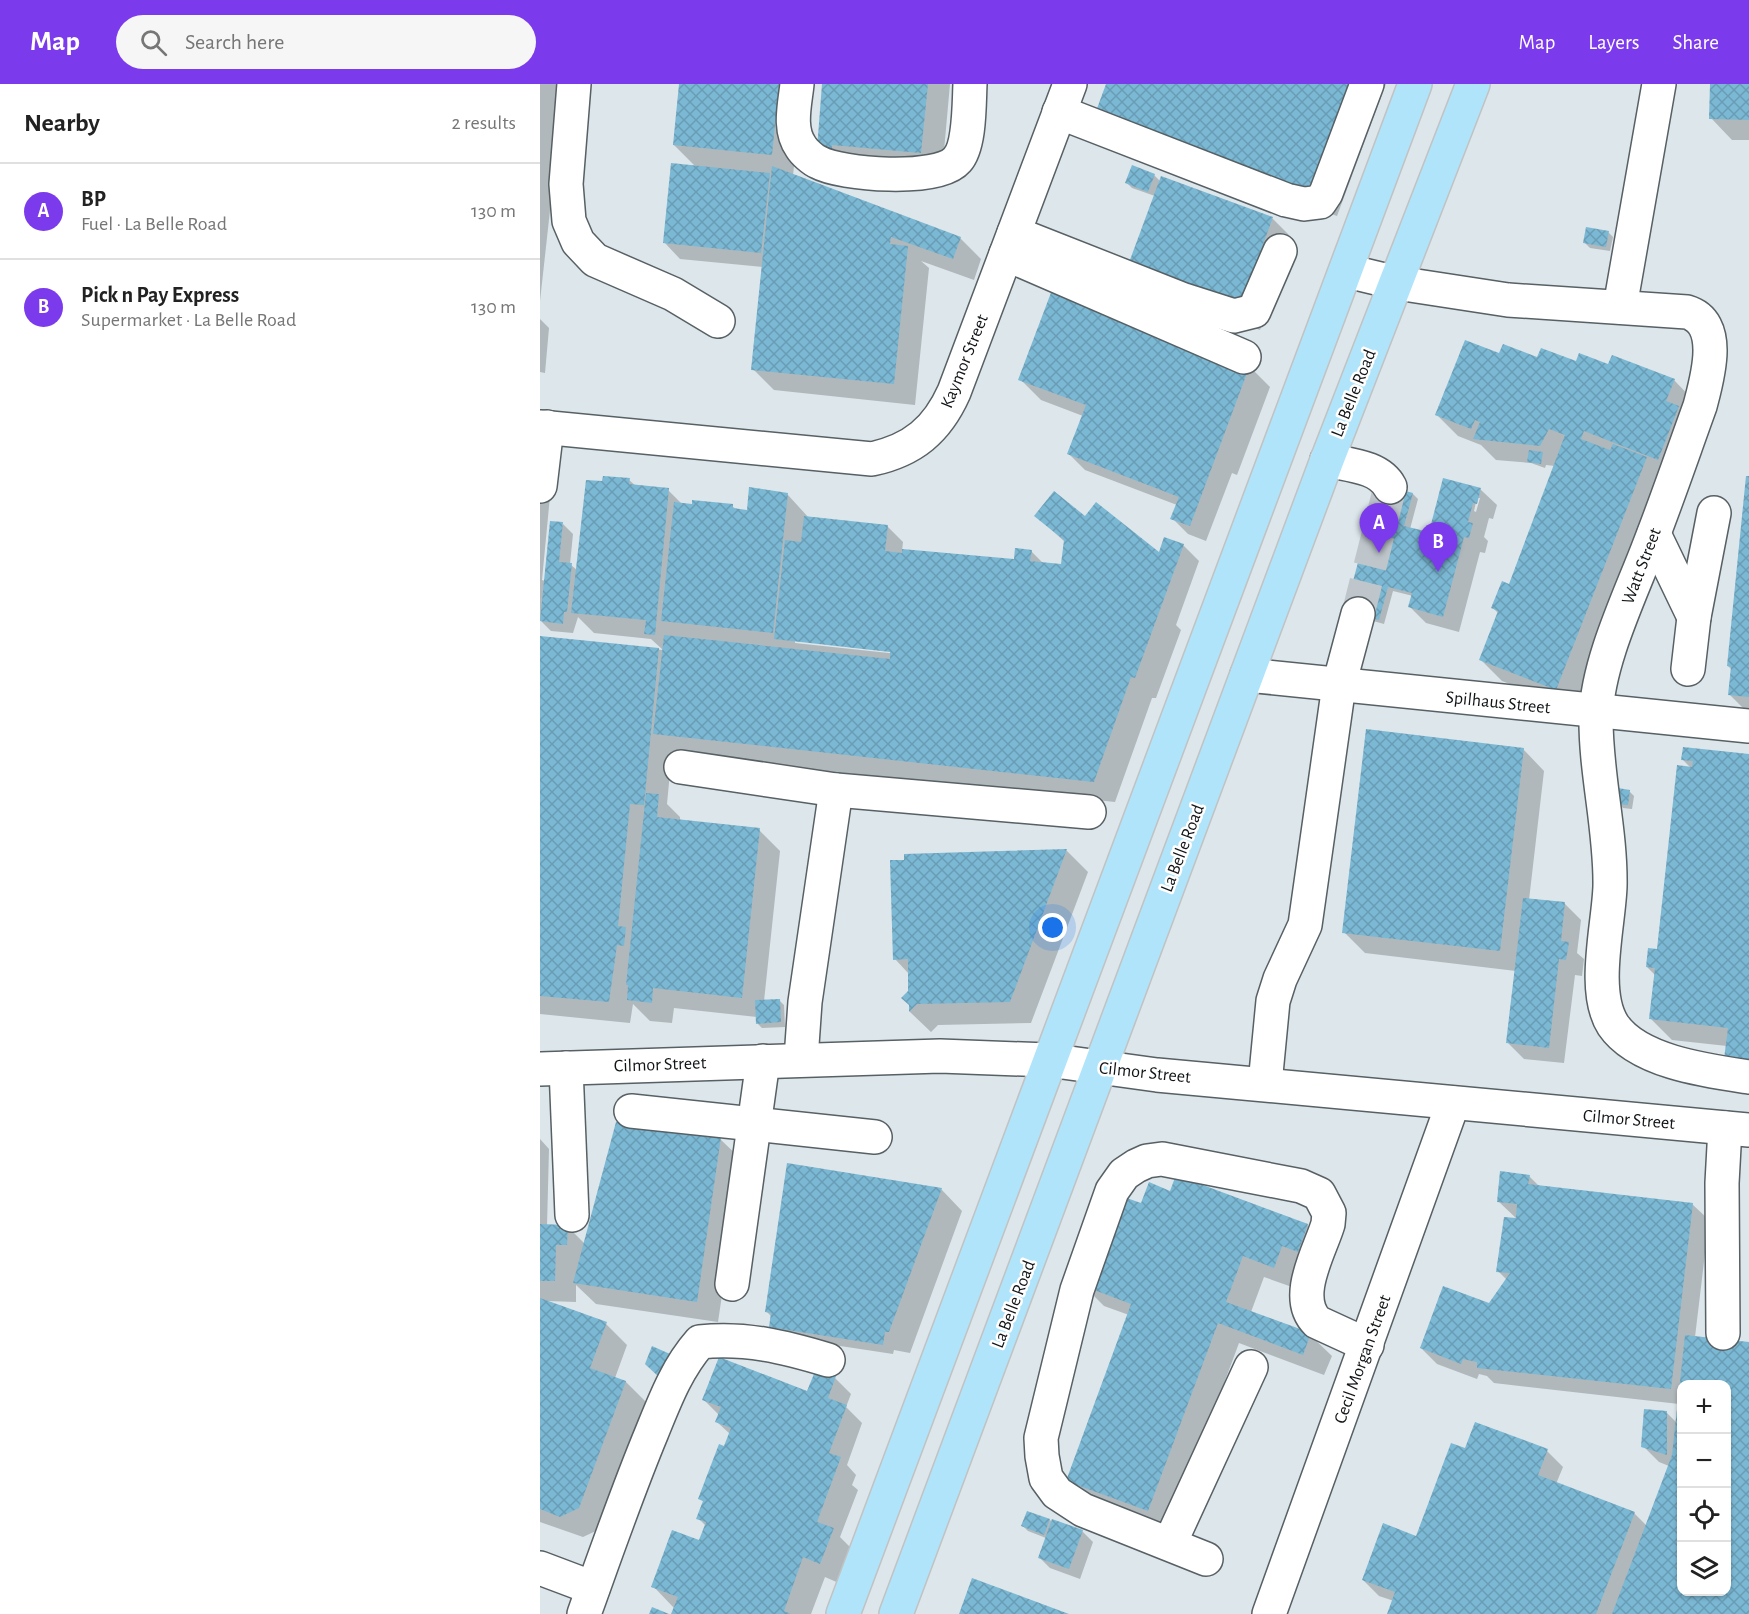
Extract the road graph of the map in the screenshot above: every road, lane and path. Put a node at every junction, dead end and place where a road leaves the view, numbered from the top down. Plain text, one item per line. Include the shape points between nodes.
1 (574, 84) edge
2 (797, 84) edge
3 (970, 84) edge
4 (1367, 84) edge
5 (1415, 84) edge
6 (1473, 84) edge
7 (1659, 84) edge
8 (1061, 93) edge
9 (1010, 244) junction
10 (1280, 251) dead end
11 (1347, 271) junction
12 (1397, 283) junction
13 (1620, 307) junction
14 (718, 321) dead end
15 (1244, 357) dead end
16 (543, 427) edge
17 (1327, 460) junction
18 (540, 486) edge
19 (1390, 487) dead end
20 (1714, 513) dead end
21 (1654, 534) junction
22 (1358, 614) tunnel mouth
23 (1694, 617) junction
24 (1688, 669) dead end
25 (1247, 675) junction
26 (1339, 685) junction
27 (1596, 713) junction
28 (1749, 726) edge
29 (681, 767) dead end
30 (836, 790) junction
31 (1089, 812) dead end
32 (801, 1059) junction
33 (1048, 1060) junction
34 (763, 1061) junction
35 (553, 1068) edge
36 (1101, 1068) junction
37 (1749, 1077) edge
38 (1266, 1084) junction
39 (1453, 1103) junction
40 (631, 1111) dead end
41 (755, 1125) junction
42 (1737, 1129) edge
43 (874, 1137) dead end
44 (572, 1215) dead end
45 (732, 1284) dead end
46 (1723, 1333) dead end
47 (1367, 1345) junction
48 (828, 1360) dead end
49 (1251, 1367) dead end
50 (1170, 1543) junction
51 (1206, 1558) dead end
52 (540, 1568) edge
53 (589, 1601) edge
54 (843, 1614) edge
55 (897, 1614) edge
56 (1269, 1614) edge

1 - 14 street via 566,184 569,221 578,242 595,260 673,294
2 - 3 street via 793,125 802,149 819,163 880,174 924,174 956,162 963,152
4 - 8 street via 1326,192 1320,202 1312,204 1286,200
5 - 11 main road
6 - 12 main road, La Belle Road
7 - 13 street
8 - 9 street, Kaymor Street
9 - 10 street via 1234,316 1254,311
9 - 15 street
9 - 16 street, Kaymor Street via 946,412 912,445 895,454 872,459
11 - 12 street, Watt Street
11 - 33 main road
12 - 13 street, Watt Street via 1508,300
12 - 17 main road, La Belle Road
13 - 21 street, Watt Street via 1696,315 1710,348 1700,406
16 - 18 street
17 - 19 street via 1375,472
17 - 25 main road, La Belle Road
20 - 23 street
21 - 23 street
21 - 27 street, Watt Street via 1619,623
22 - 26 street
23 - 24 street
25 - 26 street, Spilhaus Street
25 - 36 main road, La Belle Road
26 - 27 street, Spilhaus Street
26 - 38 street via 1305,925 1273,1001
27 - 28 street, Spilhaus Street
27 - 37 street, Watt Street via 1609,867 1602,978 1612,1024 1630,1043 1647,1052 1677,1063
29 - 30 street
30 - 31 street
30 - 32 street via 805,1002
32 - 33 street, Cilmor Street via 940,1056
32 - 34 street, Cilmor Street
33 - 36 street, Cilmor Street
33 - 54 main road
34 - 35 street, Cilmor Street
34 - 41 street
35 - 44 street
36 - 38 street, Cilmor Street
36 - 55 main road, La Belle Road
38 - 39 street, Cilmor Street
39 - 42 street, Cilmor Street
39 - 47 street, Cecil Morgan Street
40 - 41 street
41 - 43 street
41 - 45 street
42 - 46 street via 1722,1183
47 - 50 street via 1317,1322 1306,1299 1307,1284 1328,1224 1329,1213 1319,1194 1301,1186 1162,1159 1147,1161 1124,1174 1112,1191 1077,1290 1041,1438 1042,1456 1046,1478 1057,1493 1083,1510
47 - 56 street, Cecil Morgan Street
48 - 53 street via 772,1344 700,1342 688,1355 671,1387
49 - 50 street
50 - 51 street
52 - 53 street

